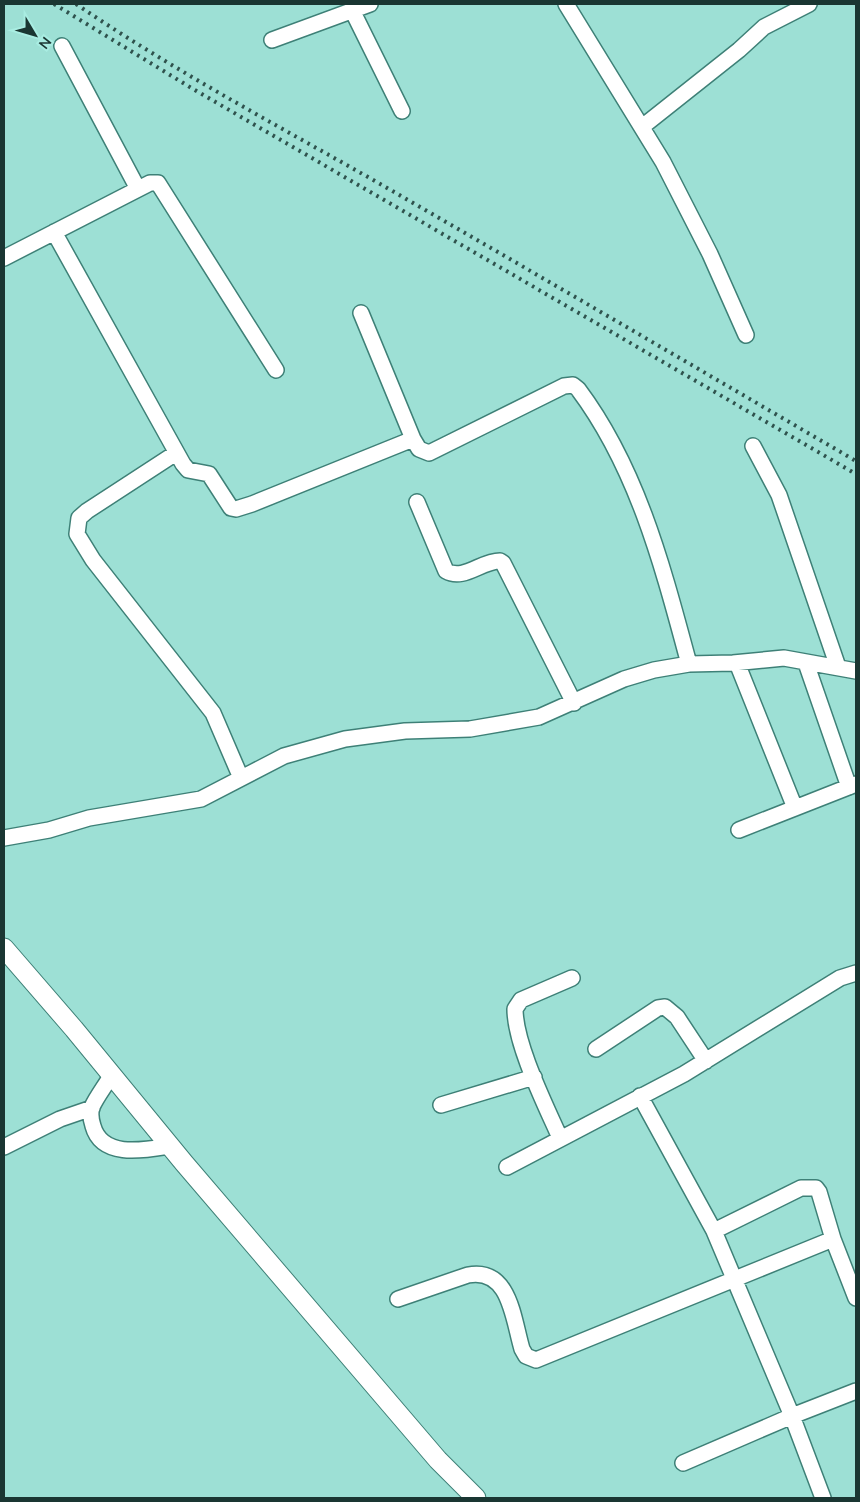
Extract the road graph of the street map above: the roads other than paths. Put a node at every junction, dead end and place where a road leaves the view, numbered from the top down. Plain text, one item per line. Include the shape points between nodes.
1 (370, 4) edge
2 (566, 4) edge
3 (810, 4) edge
4 (352, 10) junction
5 (272, 40) dead end
6 (62, 46) dead end
7 (402, 110) dead end
8 (642, 127) junction
9 (138, 190) junction
10 (54, 232) junction
11 (4, 258) edge
12 (361, 313) dead end
13 (746, 335) dead end
14 (276, 370) dead end
15 (413, 439) junction
16 (753, 446) dead end
17 (176, 453) junction
18 (417, 502) dead end
19 (737, 663) junction
20 (806, 663) junction
21 (689, 664) junction
22 (838, 667) junction
23 (856, 671) edge
24 (574, 703) junction
25 (241, 778) junction
26 (853, 786) edge
27 (795, 808) junction
28 (738, 830) dead end
29 (4, 838) edge
30 (4, 948) edge
31 (856, 973) edge
32 (572, 978) dead end
33 (596, 1049) dead end
34 (706, 1061) junction
35 (112, 1074) junction
36 (534, 1077) junction
37 (640, 1096) junction
38 (441, 1105) dead end
39 (92, 1108) junction
40 (560, 1138) junction
41 (4, 1146) edge
42 (170, 1146) junction
43 (506, 1167) dead end
44 (714, 1231) junction
45 (833, 1239) junction
46 (733, 1281) junction
47 (856, 1298) edge
48 (398, 1299) dead end
49 (856, 1391) edge
50 (792, 1416) junction
51 (683, 1463) dead end
52 (476, 1498) edge
53 (822, 1498) edge

1 - 4 street
2 - 8 street
3 - 8 street via 764,26 739,50
4 - 5 street
4 - 7 street
6 - 9 street
8 - 13 street via 663,162
9 - 10 street
9 - 14 street via 155,182 162,187
10 - 11 street
10 - 17 street
12 - 15 street
15 - 17 street via 236,509 226,502 209,474 188,470
15 - 21 street via 419,449 428,453 564,386 578,389 612,444 637,497 660,558
16 - 22 street via 779,495
17 - 25 street via 86,511 79,518 77,534 93,560 213,713
18 - 24 street via 446,571 459,575 488,563 500,561 503,564
19 - 20 street via 784,658
19 - 21 street
19 - 27 street
20 - 22 street
20 - 26 street
21 - 24 street via 624,679
22 - 23 street
24 - 25 street via 539,717 495,726 345,738 284,756
25 - 29 street via 201,799 89,818 49,830
26 - 27 street
27 - 28 street
30 - 35 main road
31 - 34 street via 840,978
32 - 36 street via 521,1000 515,1009 518,1030
33 - 34 street via 658,1008 665,1007 677,1017
34 - 37 street
35 - 39 street
35 - 42 main road
36 - 38 street
36 - 40 street
37 - 40 street
37 - 44 street
39 - 41 street via 60,1119
39 - 42 street via 90,1118 94,1132 121,1150
40 - 43 street
42 - 52 main road via 438,1460
44 - 45 street via 801,1188 810,1187 819,1192
44 - 46 street
45 - 46 street
45 - 47 street
46 - 48 street via 536,1360 526,1356 522,1349 502,1287 490,1275 468,1275
46 - 50 street
49 - 50 street
50 - 51 street
50 - 53 street

